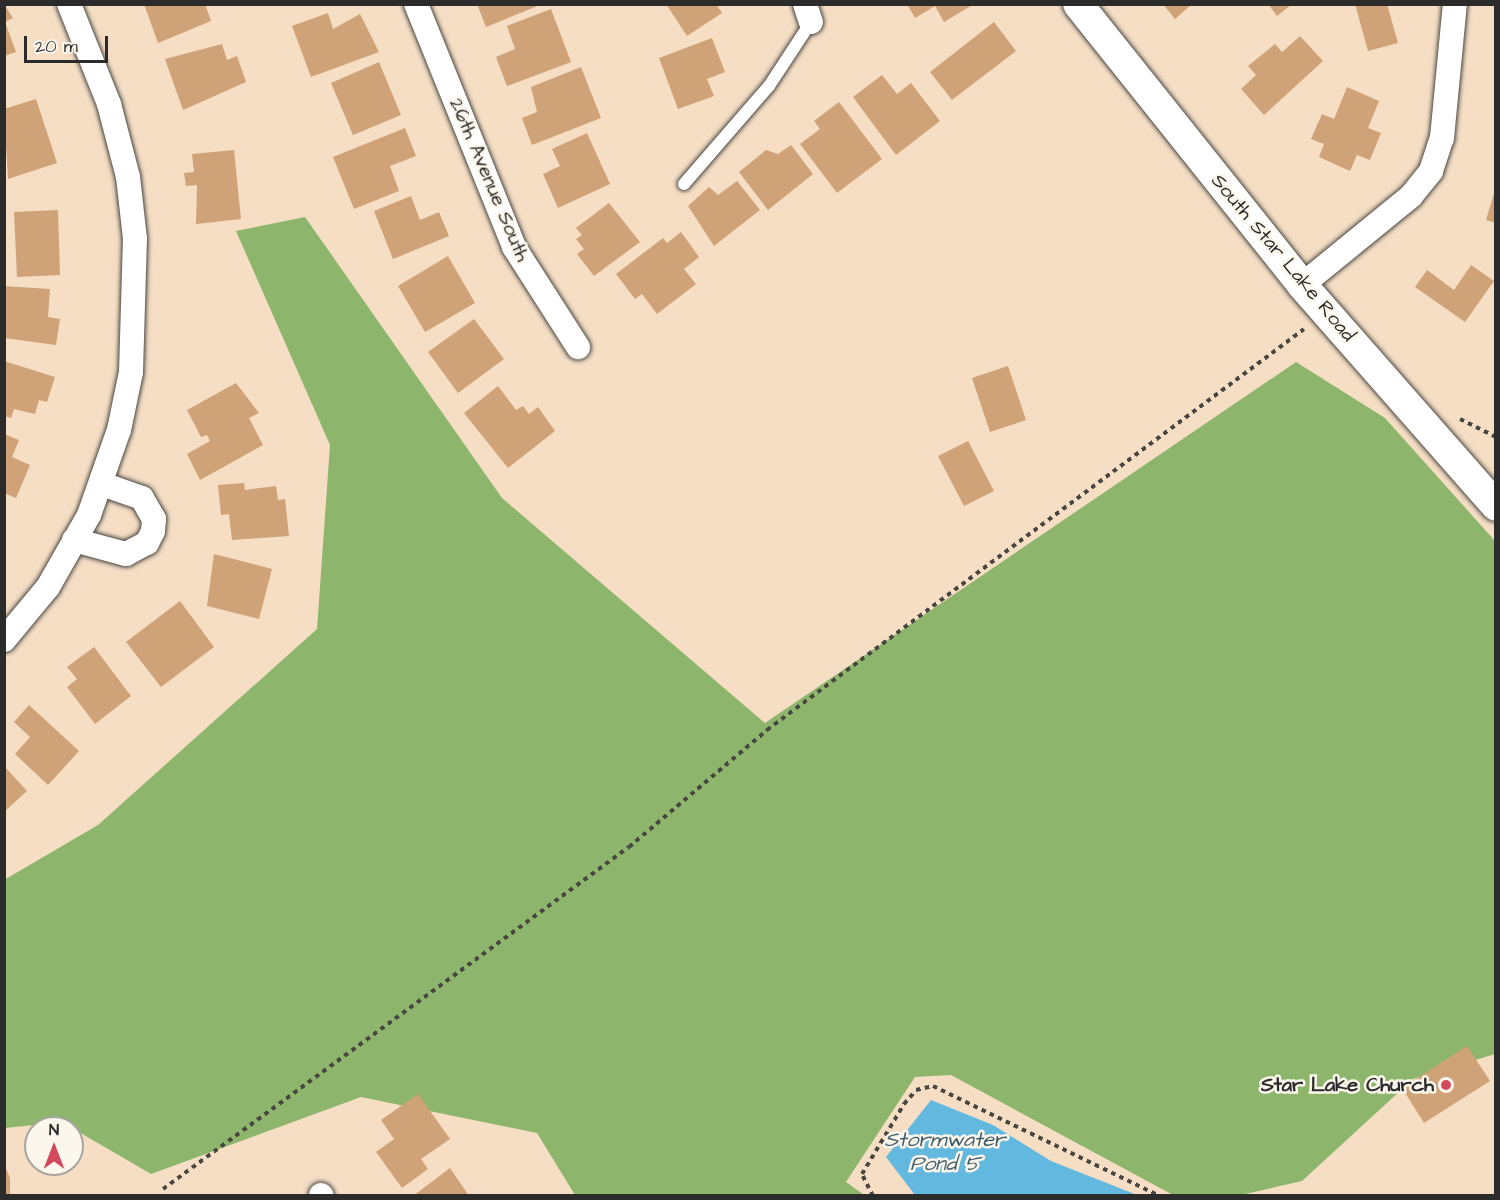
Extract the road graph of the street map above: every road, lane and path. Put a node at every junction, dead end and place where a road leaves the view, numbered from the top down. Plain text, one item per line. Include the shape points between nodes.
1 (69, 4) edge
2 (416, 4) edge
3 (1078, 4) edge
4 (1455, 4) edge
5 (808, 13) edge
6 (684, 184) dead end
7 (1302, 285) junction
8 (1326, 312) junction
9 (578, 347) dead end
10 (102, 483) junction
11 (1496, 506) edge
12 (74, 540) junction
13 (4, 640) edge
14 (163, 1189) dead end
15 (873, 1196) edge
16 (1160, 1196) edge

1 - 10 street via 121,142 135,239 131,372
2 - 9 street, 26th Avenue South via 514,247
3 - 7 street, South Star Lake Road
4 - 7 street via 1442,138 1431,171 1411,196
5 - 6 lane via 769,86
7 - 8 street, South Star Lake Road
8 - 11 street, South Star Lake Road
8 - 14 path via 767,730 629,847
10 - 12 street
10 - 12 street via 142,498 154,519 153,531 147,543 126,554
12 - 13 street via 48,587
15 - 16 path via 862,1174 904,1104 916,1090 933,1086

